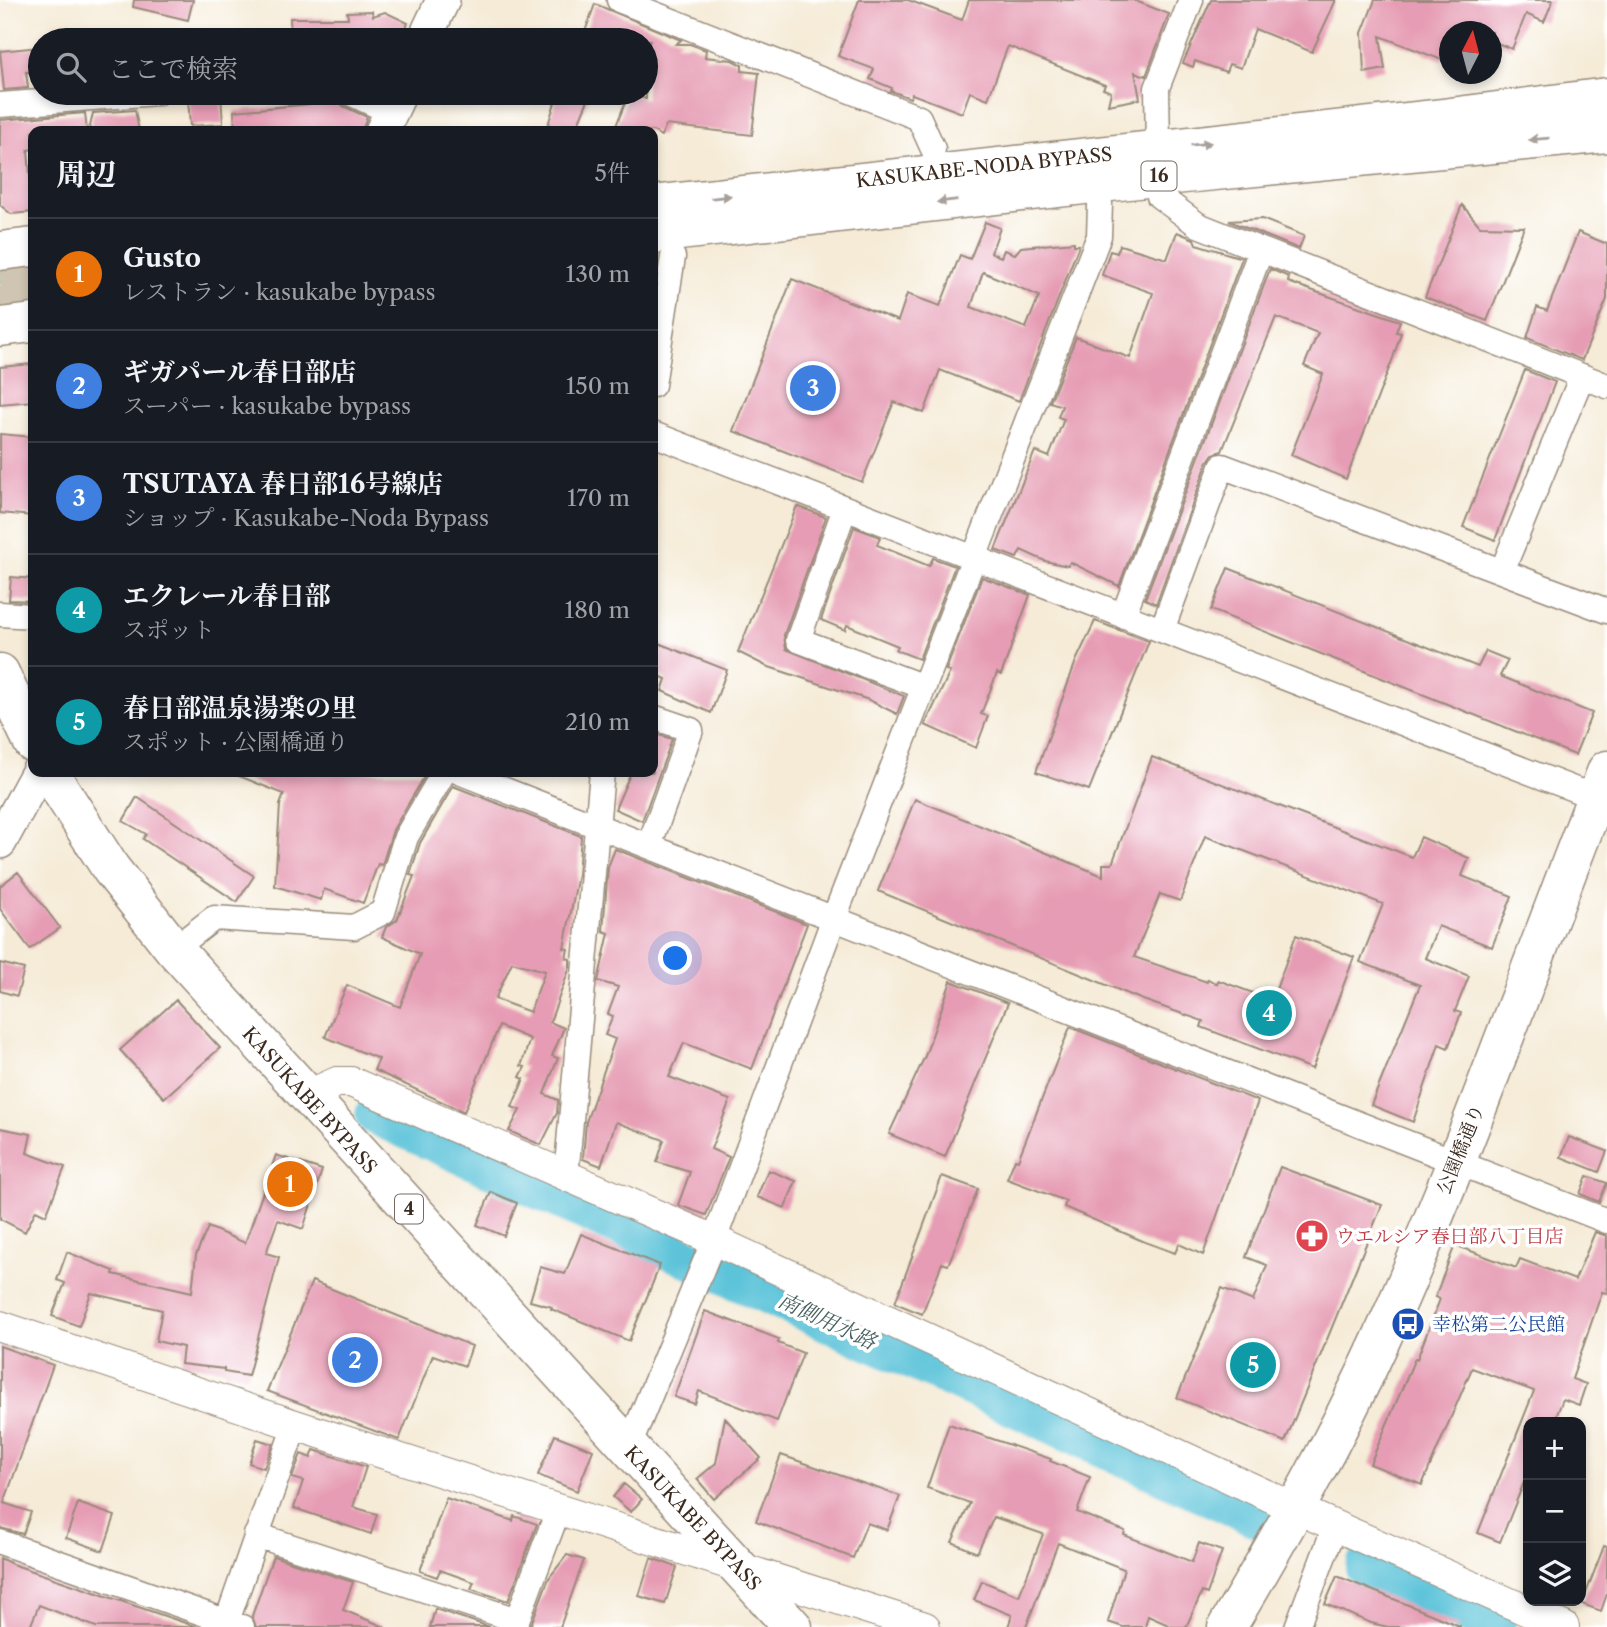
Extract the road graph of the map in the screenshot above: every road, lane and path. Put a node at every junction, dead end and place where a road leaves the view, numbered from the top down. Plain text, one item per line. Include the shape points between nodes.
1 (443, 0) edge
2 (619, 0) edge
3 (1191, 0) edge
4 (430, 28) edge
5 (1607, 97) edge
6 (28, 103) edge
7 (0, 105) edge
8 (1607, 133) edge
9 (933, 149) junction
10 (1436, 149) junction
11 (1145, 150) junction
12 (658, 177) edge
13 (1159, 196) junction
14 (658, 204) edge
15 (1100, 204) junction
16 (28, 248) edge
17 (659, 250) edge
18 (1261, 250) junction
19 (0, 251) edge
20 (658, 272) edge
21 (28, 324) edge
22 (0, 327) edge
23 (1582, 376) junction
24 (1607, 386) edge
25 (658, 436) edge
26 (845, 508) junction
27 (975, 558) junction
28 (1503, 572) junction
29 (1607, 611) edge
30 (0, 614) edge
31 (1123, 615) junction
32 (28, 616) edge
33 (1162, 630) junction
34 (0, 673) edge
35 (924, 687) junction
36 (658, 719) edge
37 (28, 732) edge
38 (35, 777) edge
39 (52, 777) edge
40 (441, 777) edge
41 (472, 777) edge
42 (601, 777) edge
43 (1603, 790) edge
44 (596, 825) junction
45 (0, 842) edge
46 (649, 846) junction
47 (834, 918) junction
48 (174, 949) junction
49 (306, 1096) junction
50 (1456, 1160) junction
51 (566, 1177) junction
52 (1607, 1221) edge
53 (711, 1247) junction
54 (0, 1326) edge
55 (295, 1425) junction
56 (628, 1449) junction
57 (559, 1508) junction
58 (1297, 1509) junction
59 (1335, 1526) junction
60 (256, 1535) junction
61 (0, 1542) edge
62 (737, 1564) junction
63 (231, 1625) edge
64 (793, 1627) edge
65 (925, 1627) edge
66 (1227, 1627) edge
67 (1297, 1627) edge
68 (1564, 1627) edge

1 - 4 main road
2 - 9 street via 919,118
3 - 11 street via 1157,88
11 -> 5 main road, KASUKABE-NODA BYPASS / 16
6 - 7 street
8 -> 10 main road, KASUKABE-NODA BYPASS / 16
9 - 11 main road, 16
9 - 12 main road, 16
10 - 13 main road, 16
10 -> 17 main road, KASUKABE-NODA BYPASS / 16
14 -> 11 main road, KASUKABE-NODA BYPASS / 16
13 - 15 main road, 16
13 - 18 street via 1198,225
15 - 17 main road, 16 via 940,228
15 - 27 street via 1099,236
16 - 19 main road
17 - 20 street
18 - 23 street
18 - 31 street
21 - 22 main road
23 - 24 street
23 - 28 street
25 - 26 street
26 - 27 street
26 - 35 street via 798,640
27 - 31 street
27 - 35 street
28 - 29 street
28 - 33 street via 1222,466
30 - 32 street
31 - 33 street
33 - 43 street
34 - 37 main road
35 - 47 street
36 - 46 street via 691,730
38 - 45 main road
39 - 48 main road, KASUKABE BYPASS / 4 via 111,869
40 - 48 street via 406,837 383,912 354,926 214,918
41 - 44 street
42 - 44 street
43 - 50 main road, 公園橋通り
44 - 46 street
44 - 51 street
46 - 47 street
47 - 50 street
47 - 53 street
48 - 49 main road, KASUKABE BYPASS / 4
49 - 51 street via 337,1082 351,1082
49 - 56 main road, KASUKABE BYPASS / 4
50 - 52 street
50 - 58 main road, 公園橋通り via 1379,1345
51 - 53 street
53 - 56 street
53 - 58 street
54 - 55 street
55 - 57 street
55 - 60 street
56 - 62 main road, KASUKABE BYPASS / 4
57 - 60 street via 517,1620
57 - 62 street
58 - 59 street
58 - 66 main road, 公園橋通り
59 - 67 street
59 - 68 street
60 - 63 street
61 - 63 street
62 - 64 main road, KASUKABE BYPASS / 4
62 - 65 street

